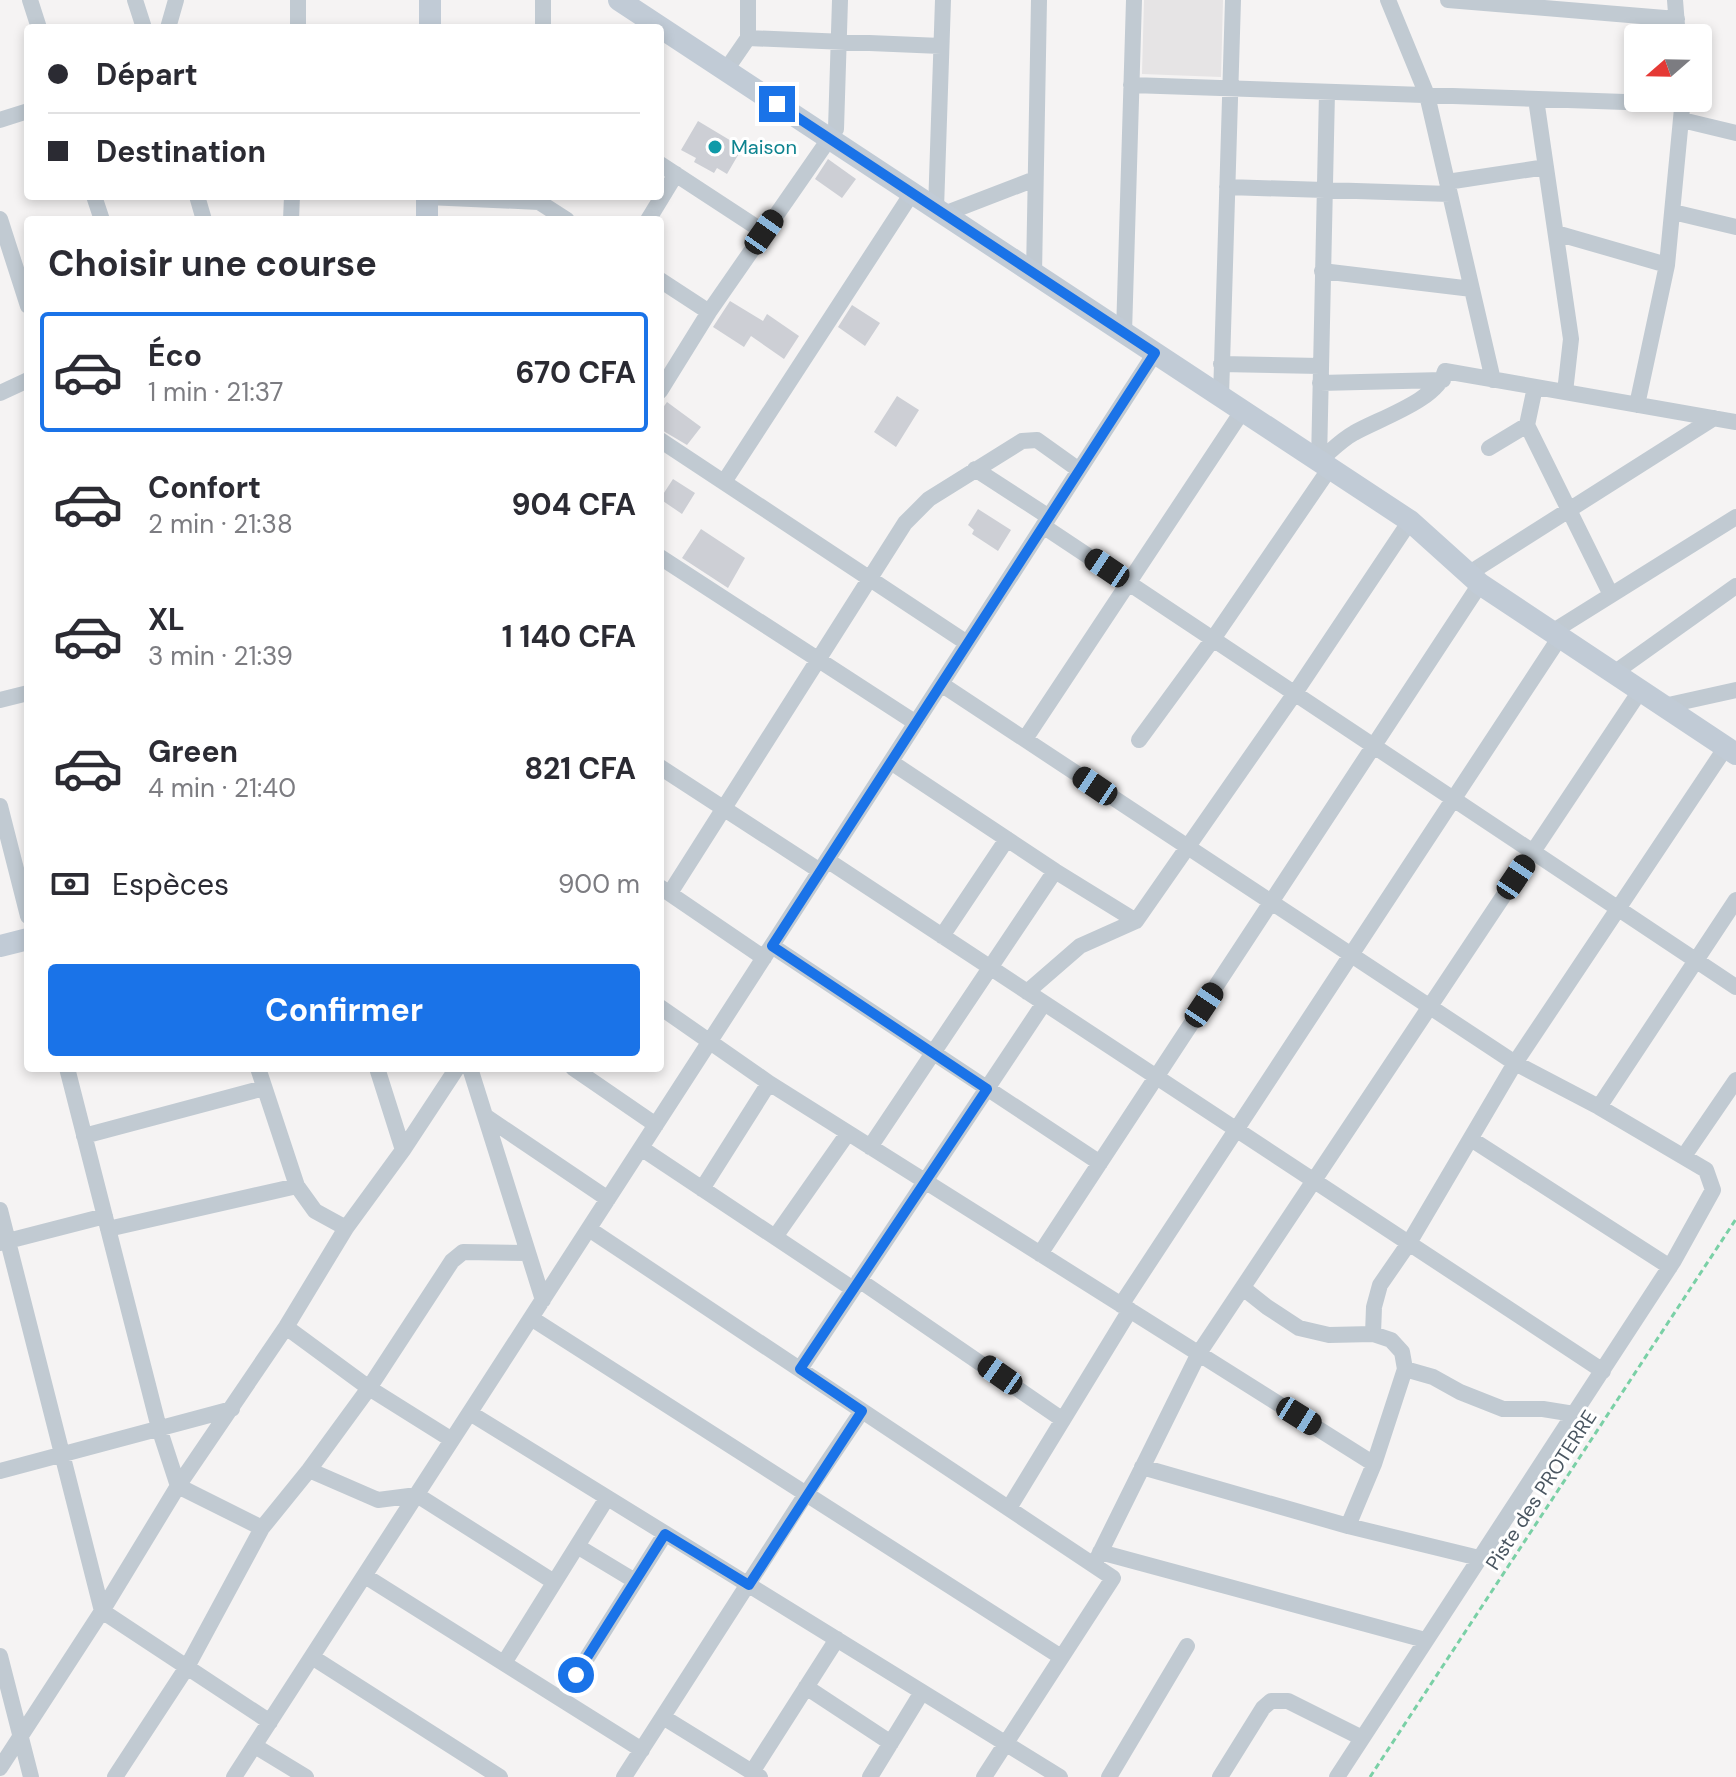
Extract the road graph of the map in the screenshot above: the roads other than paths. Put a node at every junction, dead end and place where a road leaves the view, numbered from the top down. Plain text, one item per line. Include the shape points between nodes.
1 (30, 0) edge
2 (135, 0) edge
3 (176, 0) edge
4 (298, 0) edge
5 (430, 0) edge
6 (543, 0) edge
7 (748, 0) edge
8 (840, 0) edge
9 (943, 0) edge
10 (1039, 0) edge
11 (1134, 0) edge
12 (1233, 0) edge
13 (1388, 0) edge
14 (1448, 0) edge
15 (1675, 0) edge
16 (626, 2) edge
17 (1677, 19) junction
18 (38, 24) edge
19 (143, 24) edge
20 (169, 24) edge
21 (298, 24) edge
22 (430, 24) edge
23 (543, 24) edge
24 (658, 24) edge
25 (1677, 24) edge
26 (664, 28) edge
27 (748, 38) junction
28 (839, 42) junction
29 (941, 46) junction
30 (726, 70) junction
31 (1131, 85) junction
32 (1231, 88) junction
33 (1327, 92) junction
34 (1427, 95) junction
35 (1536, 99) junction
36 (1624, 104) edge
37 (24, 112) edge
38 (1683, 112) edge
39 (1693, 112) edge
40 (0, 120) edge
41 (1736, 133) edge
42 (829, 138) junction
43 (664, 166) edge
44 (1546, 167) junction
45 (676, 174) junction
46 (1035, 179) junction
47 (1227, 187) junction
48 (1448, 188) junction
49 (1324, 190) junction
50 (912, 193) junction
51 (664, 194) edge
52 (540, 200) edge
53 (940, 211) junction
54 (1673, 212) junction
55 (562, 216) edge
56 (0, 219) edge
57 (1736, 227) edge
58 (764, 232) junction
59 (1556, 233) junction
60 (1667, 265) junction
61 (1322, 271) junction
62 (1034, 274) junction
63 (664, 283) edge
64 (1472, 289) junction
65 (24, 294) edge
66 (709, 312) junction
67 (1124, 333) junction
68 (1155, 353) junction
69 (1221, 364) junction
70 (1320, 375) junction
71 (1443, 380) junction
72 (1493, 380) junction
73 (24, 382) edge
74 (664, 385) edge
75 (1535, 387) junction
76 (1565, 392) junction
77 (0, 393) edge
78 (1221, 397) junction
79 (1637, 405) junction
80 (1243, 410) junction
81 (1714, 418) junction
82 (1736, 422) edge
83 (1527, 425) junction
84 (664, 443) edge
85 (1489, 448) dead end
86 (1324, 464) junction
87 (975, 469) junction
88 (1079, 470) junction
89 (724, 482) junction
90 (1569, 510) junction
91 (1736, 517) edge
92 (1046, 521) junction
93 (1410, 521) junction
94 (664, 560) edge
95 (870, 578) junction
96 (1474, 579) junction
97 (1129, 583) junction
98 (1736, 586) edge
99 (1611, 595) junction
100 (1556, 635) junction
101 (1213, 639) junction
102 (967, 643) junction
103 (818, 659) junction
104 (1614, 673) junction
105 (941, 684) junction
106 (1736, 690) edge
107 (1640, 691) junction
108 (1295, 693) junction
109 (24, 694) edge
110 (0, 700) edge
111 (1664, 706) junction
112 (916, 723) junction
113 (1025, 739) junction
114 (1139, 740) dead end
115 (1374, 746) junction
116 (1731, 750) edge
117 (891, 762) junction
118 (664, 770) edge
119 (1454, 799) junction
120 (0, 806) edge
121 (724, 808) junction
122 (1007, 839) junction
123 (1189, 847) junction
124 (1533, 852) junction
125 (824, 865) junction
126 (1055, 871) junction
127 (665, 890) edge
128 (24, 900) edge
129 (1736, 900) edge
130 (1271, 902) junction
131 (1618, 908) junction
132 (1136, 921) junction
133 (942, 936) junction
134 (24, 940) edge
135 (0, 946) edge
136 (768, 952) junction
137 (1352, 955) junction
138 (1696, 960) junction
139 (990, 968) junction
140 (1736, 987) edge
141 (1027, 992) junction
142 (1044, 1003) junction
143 (1430, 1006) junction
144 (664, 1010) edge
145 (710, 1041) junction
146 (933, 1053) junction
147 (1515, 1063) junction
148 (68, 1072) edge
149 (259, 1072) edge
150 (378, 1072) edge
151 (454, 1072) edge
152 (471, 1072) edge
153 (579, 1072) edge
154 (1156, 1077) junction
155 (1736, 1080) edge
156 (769, 1083) junction
157 (264, 1088) junction
158 (987, 1089) junction
159 (1599, 1107) junction
160 (485, 1116) junction
161 (656, 1125) junction
162 (1237, 1130) junction
163 (848, 1133) junction
164 (84, 1136) junction
165 (1471, 1139) junction
166 (870, 1147) junction
167 (641, 1148) junction
168 (403, 1150) junction
169 (1684, 1156) junction
170 (1100, 1163) junction
171 (925, 1181) junction
172 (1314, 1181) junction
173 (297, 1186) junction
174 (702, 1189) junction
175 (608, 1199) junction
176 (0, 1210) edge
177 (106, 1222) junction
178 (346, 1228) junction
179 (589, 1229) junction
180 (775, 1237) junction
181 (4, 1242) edge
182 (1409, 1243) junction
183 (528, 1253) junction
184 (1040, 1254) junction
185 (1670, 1267) junction
186 (856, 1285) junction
187 (1243, 1288) junction
188 (543, 1300) junction
189 (1125, 1307) junction
190 (531, 1318) junction
191 (286, 1327) junction
192 (1373, 1334) junction
193 (1199, 1353) junction
194 (800, 1369) junction
195 (1405, 1369) junction
196 (1603, 1371) junction
197 (369, 1388) junction
198 (232, 1409) junction
199 (862, 1411) junction
200 (470, 1413) junction
201 (1574, 1414) junction
202 (1063, 1420) junction
203 (159, 1428) junction
204 (452, 1440) junction
205 (62, 1454) junction
206 (1374, 1464) junction
207 (1142, 1467) junction
208 (309, 1470) junction
209 (0, 1471) edge
210 (178, 1486) junction
211 (806, 1494) junction
212 (417, 1495) junction
213 (607, 1498) junction
214 (1009, 1508) junction
215 (1348, 1526) junction
216 (262, 1528) junction
217 (665, 1534) junction
218 (577, 1546) junction
219 (1097, 1558) junction
220 (1479, 1558) junction
221 (365, 1576) junction
222 (635, 1581) junction
223 (554, 1582) junction
224 (749, 1585) junction
225 (102, 1611) junction
226 (837, 1639) junction
227 (1425, 1640) junction
228 (1187, 1646) dead end
229 (0, 1656) edge
230 (312, 1657) junction
231 (1061, 1657) junction
232 (504, 1663) junction
233 (187, 1667) junction
234 (806, 1687) junction
235 (922, 1692) junction
236 (561, 1699) junction
237 (663, 1717) junction
238 (270, 1722) junction
239 (21, 1736) junction
240 (1362, 1738) junction
241 (891, 1743) junction
242 (1006, 1743) junction
243 (255, 1746) junction
244 (642, 1750) junction
245 (0, 1768) edge
246 (756, 1775) edge
247 (31, 1777) edge
248 (115, 1777) edge
249 (234, 1777) edge
250 (306, 1777) edge
251 (500, 1777) edge
252 (624, 1777) edge
253 (870, 1777) edge
254 (984, 1777) edge
255 (1060, 1777) edge
256 (1109, 1777) edge
257 (1220, 1777) edge
258 (1337, 1777) edge

1 - 18 street
2 - 19 street
3 - 20 street
4 - 21 street
5 - 22 street
6 - 23 street
7 - 27 street
8 - 28 street
9 - 29 street
10 - 46 street
11 - 31 street
12 - 32 street
13 - 34 street
14 - 17 street
15 - 17 street
16 - 24 street
17 - 25 street
26 - 30 street
27 - 28 street
27 - 30 street
28 - 29 street
28 - 42 street via 836,129
29 - 53 street
30 - 42 street
31 - 32 street
31 - 67 street
32 - 33 street
32 - 47 street
33 - 34 street
33 - 49 street
34 - 35 street
34 - 48 street
35 - 36 street
35 - 44 street
37 - 40 street
38 - 54 street
39 - 41 street
42 - 50 street
42 - 58 street
43 - 45 street
44 - 48 street
44 - 59 street
45 - 51 street
45 - 58 street
46 - 53 street
46 - 62 street
47 - 49 street
47 - 69 street
48 - 49 street
48 - 64 street
49 - 61 street
50 - 53 street
50 - 89 street
52 - 55 street
53 - 62 street
54 - 57 street
54 - 60 street
56 - 65 street
58 - 66 street
59 - 60 street
59 - 76 street via 1571,339
60 - 79 street
61 - 64 street
61 - 70 street
62 - 67 street
63 - 66 street
64 - 72 street
66 - 74 street
67 - 68 street
68 - 78 street
68 - 88 street
69 - 70 street
69 - 78 street
70 - 71 street
70 - 86 street
71 - 72 street via 1445,371
71 - 86 street via 1416,402 1352,434
72 - 75 street
73 - 77 street
75 - 76 street
75 - 83 street
76 - 79 street
78 - 80 street
79 - 81 street
80 - 86 street
80 - 97 street
81 - 82 street
81 - 90 street
83 - 85 street
83 - 90 street
84 - 89 street
86 - 93 street
86 - 101 street
87 - 88 street via 1022,441 1037,440
87 - 92 street
87 - 95 street via 929,499 905,523
88 - 92 street
89 - 95 street
90 - 96 street
90 - 99 street
91 - 99 street
92 - 97 street
92 - 102 street
93 - 96 street
93 - 108 street
94 - 103 street
95 - 102 street
95 - 103 street
96 - 100 street
96 - 115 street
97 - 101 street
97 - 113 street
98 - 104 street
99 - 100 street
100 - 104 street
100 - 119 street
101 - 108 street
101 - 114 street
102 - 105 street
103 - 112 street
103 - 121 street
104 - 107 street
105 - 112 street
105 - 113 street
106 - 111 street
107 - 111 street
107 - 124 street
108 - 115 street
108 - 123 street
109 - 110 street
111 - 116 street
112 - 117 street
113 - 123 street
115 - 119 street
115 - 130 street
116 - 131 street
117 - 122 street
117 - 125 street
118 - 121 street
119 - 124 street
119 - 137 street
120 - 128 street
121 - 125 street
121 - 127 street
122 - 126 street
122 - 133 street
123 - 130 street
123 - 132 street
124 - 131 street
124 - 143 street
125 - 133 street
125 - 136 street
126 - 132 street
126 - 139 street
127 - 136 street
129 - 138 street
130 - 137 street
130 - 154 street
131 - 138 street
131 - 147 street
132 - 141 street via 1080,946
133 - 139 street
134 - 135 street
136 - 145 street
136 - 146 street
137 - 143 street
137 - 162 street
138 - 140 street
138 - 159 street
139 - 141 street
139 - 146 street
141 - 142 street
142 - 154 street
142 - 158 street
143 - 147 street
143 - 172 street
144 - 145 street
145 - 156 street
145 - 161 street
146 - 158 street
146 - 166 street
147 - 159 street
147 - 165 street
148 - 164 street
149 - 157 street
150 - 168 street
151 - 168 street
152 - 160 street
153 - 161 street
154 - 162 street
154 - 170 street
155 - 169 street
156 - 163 street
156 - 174 street
157 - 164 street
157 - 173 street
158 - 170 street
158 - 171 street
159 - 169 street
160 - 175 street
160 - 183 street
161 - 167 street
162 - 172 street
162 - 189 street
163 - 166 street
163 - 180 street
164 - 177 street
165 - 182 street
165 - 185 street
166 - 171 street
167 - 174 street
167 - 175 street
168 - 178 street
169 - 185 street via 1706,1170 1713,1190
170 - 184 street
171 - 184 street
171 - 186 street
172 - 182 street
172 - 187 street
173 - 177 street
173 - 178 street via 315,1211
174 - 180 street
175 - 179 street
176 - 181 street
177 - 181 street
177 - 203 street
178 - 191 street
179 - 188 street
179 - 194 street
180 - 186 street
181 - 205 street
182 - 192 street via 1380,1285
182 - 196 street
183 - 188 street
183 - 197 street via 470,1251 457,1256
184 - 189 street
185 - 196 street
186 - 194 street
186 - 202 street
187 - 192 street via 1299,1328 1329,1335
187 - 193 street
188 - 190 street
189 - 193 street
189 - 202 street
190 - 200 street
190 - 211 street
191 - 197 street
191 - 198 street
192 - 195 street via 1391,1340 1402,1352
193 - 206 street
193 - 207 street
194 - 199 street
195 - 201 street via 1503,1409
195 - 206 street
196 - 201 street
197 - 204 street
197 - 208 street
198 - 203 street
198 - 210 street
199 - 211 street
199 - 214 street
200 - 204 street
200 - 213 street
201 - 220 street
202 - 214 street
203 - 205 street
203 - 210 street
204 - 212 street
205 - 209 street
205 - 225 street
206 - 215 street
207 - 215 street
207 - 219 street
208 - 212 street via 378,1500
208 - 216 street
210 - 216 street
210 - 225 street
211 - 224 street
211 - 231 street
212 - 221 street
212 - 223 street
213 - 217 street
213 - 218 street
214 - 219 street
215 - 220 street
216 - 233 street
217 - 222 street
217 - 224 street
218 - 222 street
218 - 223 street
219 - 227 street
219 - 231 street via 1113,1578
220 - 227 street
221 - 230 street
221 - 232 street
222 - 236 street
223 - 232 street
224 - 226 street
224 - 237 street
225 - 233 street
225 - 239 street
226 - 234 street
226 - 235 street
227 - 240 street
228 - 256 street
229 - 239 street
230 - 238 street
230 - 251 street
231 - 242 street
232 - 236 street
233 - 238 street
233 - 248 street
234 - 241 street
234 - 246 street
235 - 241 street
235 - 242 street
236 - 244 street
237 - 244 street
237 - 246 street
238 - 243 street
239 - 245 street
239 - 247 street
240 - 257 street via 1288,1701 1271,1701
240 - 258 street
241 - 253 street
242 - 254 street
242 - 255 street
243 - 249 street
243 - 250 street
244 - 252 street

